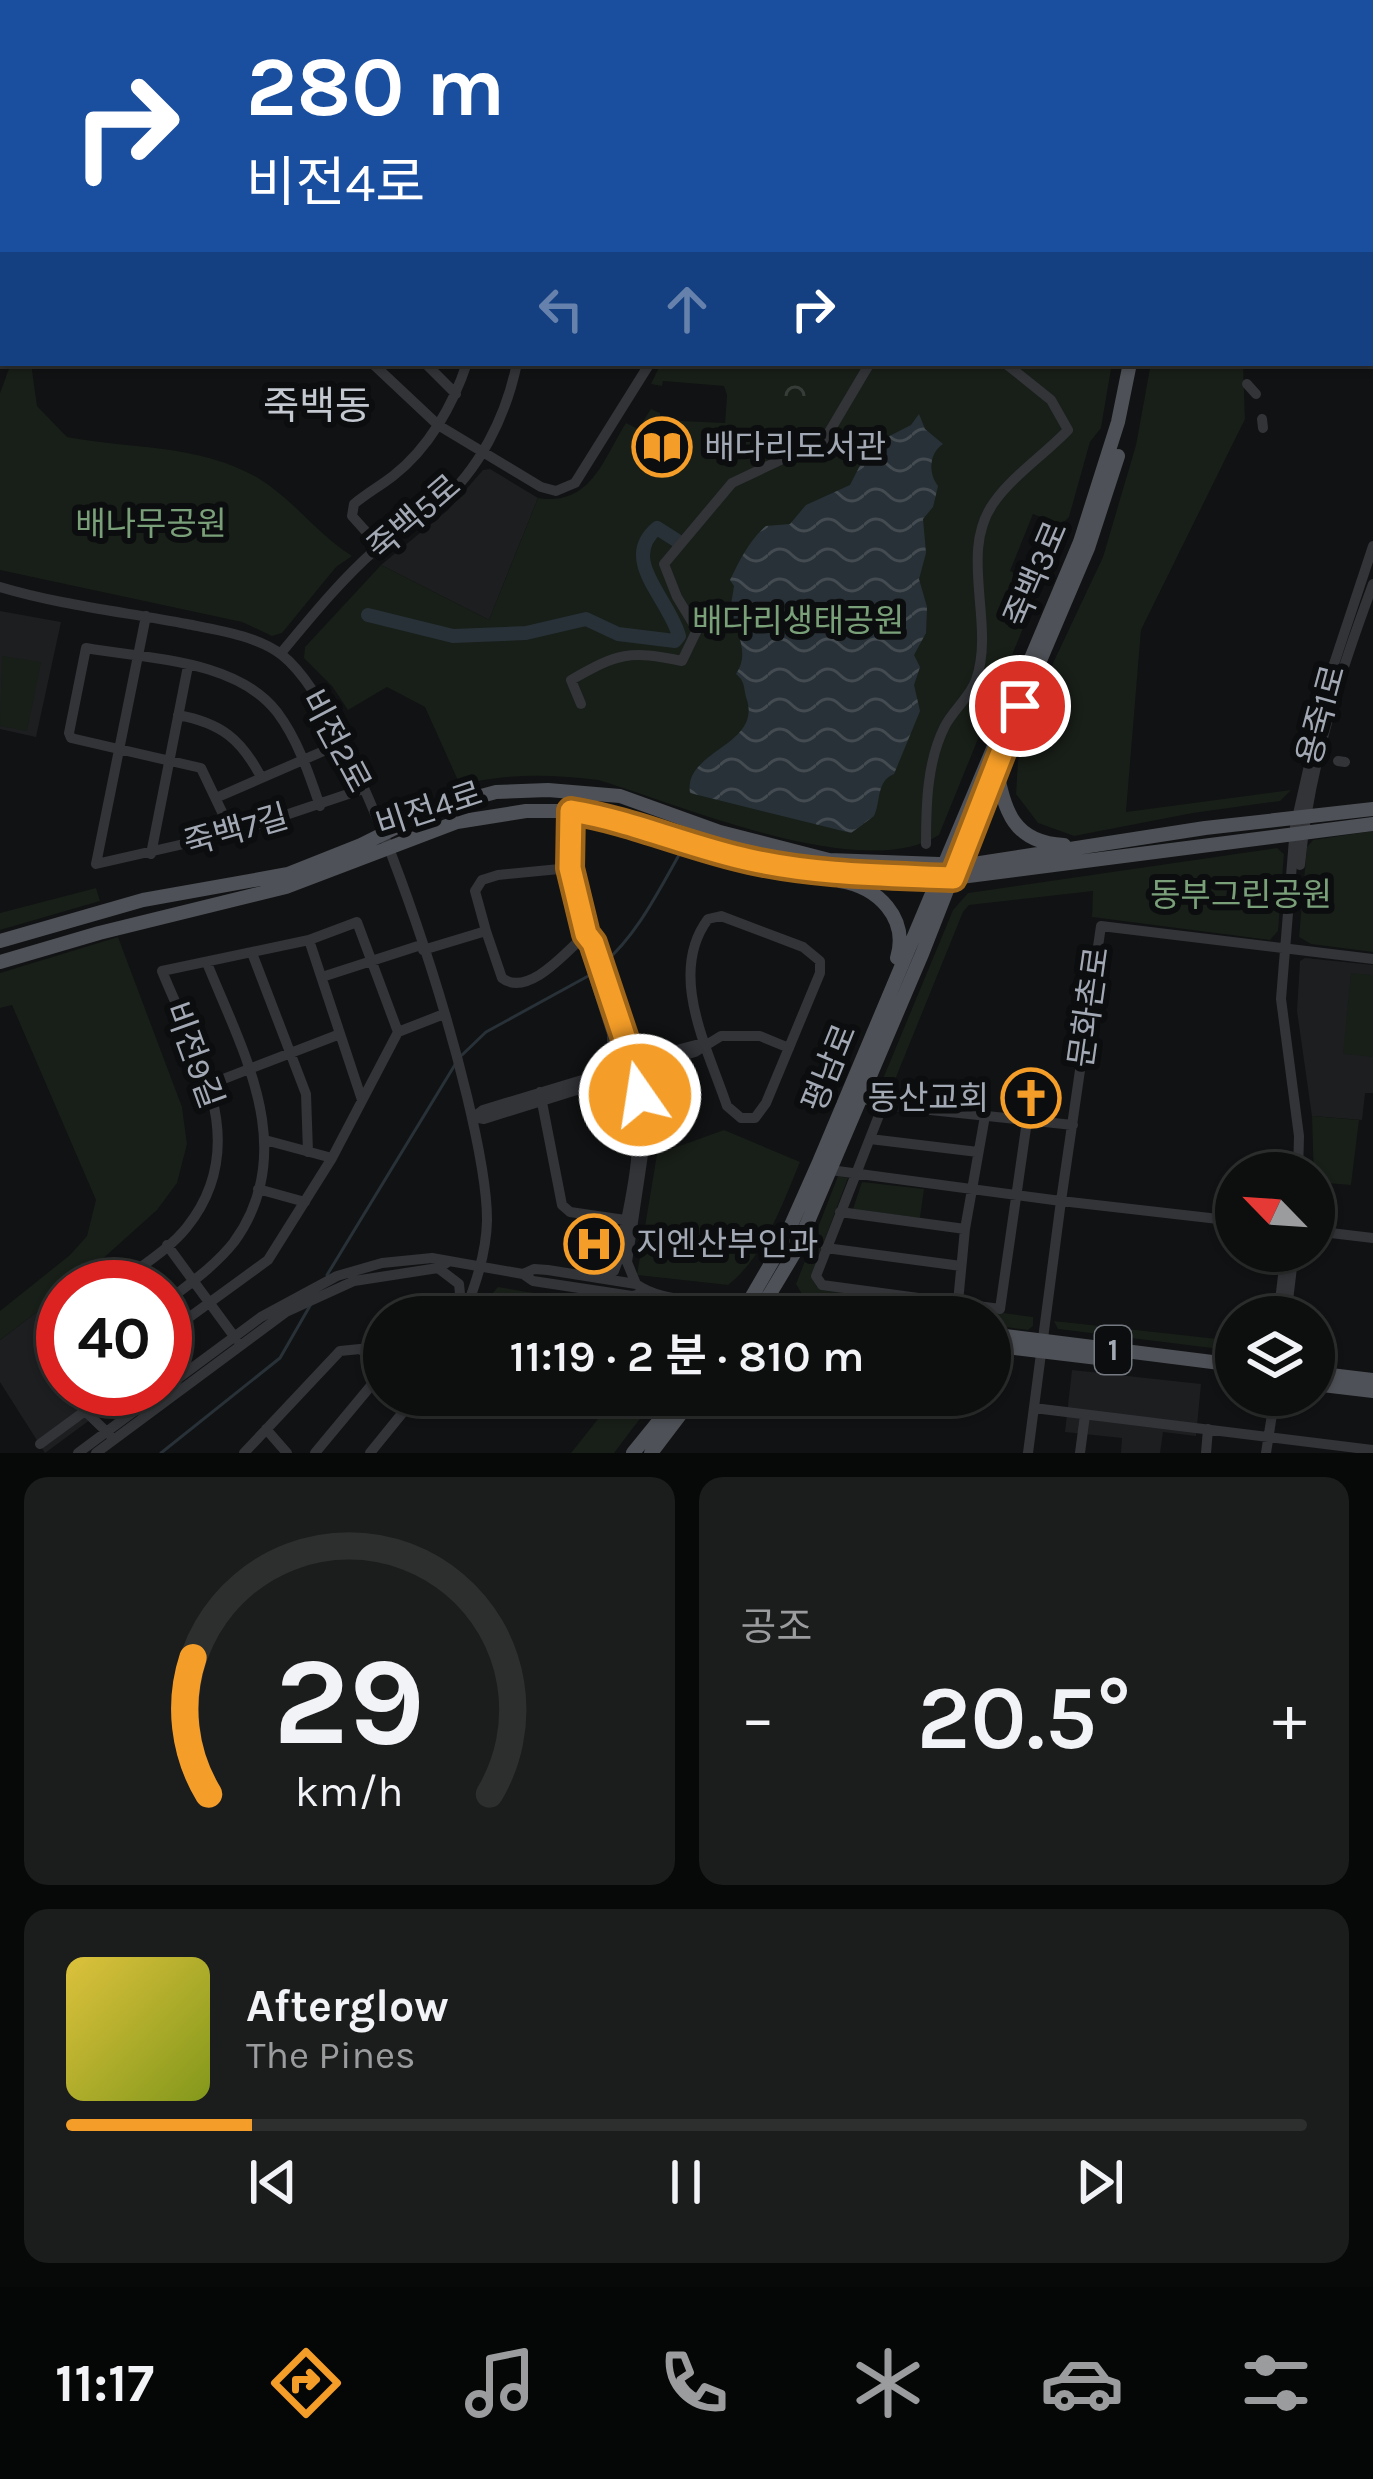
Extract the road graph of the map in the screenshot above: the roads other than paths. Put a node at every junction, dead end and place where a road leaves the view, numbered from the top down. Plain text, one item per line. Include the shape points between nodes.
1 (375, 366) edge
2 (428, 366) edge
3 (466, 366) edge
4 (516, 366) edge
5 (648, 366) edge
6 (868, 366) edge
7 (1009, 366) edge
8 (1129, 366) edge
9 (1139, 366) edge
10 (456, 394) junction
11 (438, 425) junction
12 (482, 452) junction
13 (379, 546) junction
14 (1373, 546) edge
15 (1373, 584) edge
16 (0, 587) edge
17 (146, 616) junction
18 (280, 653) junction
19 (139, 657) junction
20 (188, 666) junction
21 (581, 704) dead end
22 (178, 715) junction
23 (342, 743) junction
24 (119, 749) junction
25 (303, 758) junction
26 (169, 759) junction
27 (996, 767) junction
28 (262, 777) junction
29 (363, 789) junction
30 (575, 793) junction
31 (218, 797) junction
32 (321, 805) junction
33 (1373, 809) edge
34 (571, 811) junction
35 (1300, 824) junction
36 (1373, 824) edge
37 (232, 833) junction
38 (386, 841) junction
39 (926, 844) dead end
40 (1093, 847) junction
41 (151, 854) junction
42 (784, 867) junction
43 (570, 868) junction
44 (947, 871) junction
45 (486, 931) junction
46 (586, 934) junction
47 (309, 940) junction
48 (0, 941) edge
49 (422, 947) junction
50 (1289, 949) junction
51 (252, 953) junction
52 (1373, 959) edge
53 (370, 961) junction
54 (0, 962) edge
55 (207, 963) junction
56 (322, 977) junction
57 (599, 977) junction
58 (444, 1014) junction
59 (398, 1032) junction
60 (872, 1033) junction
61 (340, 1034) junction
62 (706, 1043) junction
63 (789, 1048) junction
64 (293, 1052) junction
65 (635, 1053) junction
66 (610, 1062) junction
67 (249, 1068) junction
68 (643, 1078) junction
69 (208, 1085) junction
70 (620, 1086) junction
71 (854, 1095) junction
72 (541, 1096) junction
73 (362, 1100) junction
74 (883, 1105) junction
75 (985, 1116) junction
76 (474, 1117) junction
77 (1027, 1121) junction
78 (1073, 1126) junction
79 (870, 1139) junction
80 (265, 1140) junction
81 (308, 1152) junction
82 (978, 1152) junction
83 (1299, 1152) edge
84 (332, 1158) junction
85 (830, 1170) junction
86 (854, 1174) junction
87 (258, 1189) junction
88 (971, 1190) junction
89 (1016, 1196) junction
90 (305, 1202) junction
91 (1061, 1202) junction
92 (840, 1212) junction
93 (1215, 1219) edge
94 (625, 1220) junction
95 (965, 1229) junction
96 (1335, 1233) edge
97 (1373, 1238) edge
98 (167, 1245) junction
99 (826, 1248) junction
100 (148, 1260) edge
101 (443, 1265) junction
102 (961, 1266) junction
103 (481, 1267) junction
104 (523, 1274) junction
105 (603, 1278) junction
106 (194, 1280) junction
107 (638, 1291) junction
108 (460, 1296) edge
109 (470, 1296) edge
110 (650, 1296) edge
111 (669, 1296) edge
112 (760, 1296) edge
113 (765, 1296) edge
114 (910, 1296) edge
115 (958, 1296) edge
116 (1002, 1296) edge
117 (209, 1302) junction
118 (192, 1315) edge
119 (1011, 1339) edge
120 (236, 1340) junction
121 (1011, 1345) edge
122 (1042, 1346) junction
123 (363, 1351) edge
124 (1215, 1363) edge
125 (192, 1370) edge
126 (1215, 1371) edge
127 (1335, 1375) edge
128 (1373, 1380) edge
129 (1335, 1386) edge
130 (1373, 1391) edge
131 (363, 1394) edge
132 (1034, 1408) junction
133 (1085, 1414) junction
134 (132, 1416) edge
135 (400, 1416) edge
136 (663, 1416) edge
137 (679, 1416) edge
138 (1268, 1416) edge
139 (1208, 1429) junction
140 (266, 1430) junction
141 (110, 1435) junction
142 (1265, 1435) junction
143 (40, 1444) dead end
144 (1321, 1448) edge
145 (1371, 1451) edge
146 (79, 1453) edge
147 (96, 1453) edge
148 (244, 1453) edge
149 (287, 1453) edge
150 (315, 1453) edge
151 (370, 1453) edge
152 (633, 1453) edge
153 (651, 1453) edge
154 (1028, 1453) edge
155 (1080, 1453) edge
156 (1206, 1453) edge
157 (1263, 1453) edge

1 - 11 street
2 - 10 street
3 - 10 street
4 - 12 street, 죽백5로
5 - 12 street via 566,488 541,487
6 - 21 street via 825,439 732,482 664,564 697,630 682,661 636,652 598,664 571,680
7 - 39 street via 1051,400 1068,430 993,502 976,553 984,634 975,682 934,760
8 - 44 main road, 죽백3로 via 1080,542
9 - 27 main road, 죽백3로 via 1109,490
10 - 11 street
11 - 12 street
11 - 13 street via 398,472 354,505 352,516
12 - 13 street, 죽백5로 via 439,505
13 - 18 street, 죽백5로
14 - 35 street, 용죽1로 via 1328,682
15 - 35 street via 1336,684
16 - 17 street, 비전2로
17 - 18 street, 비전2로
17 - 19 street, 죽백7길
18 - 23 street, 비전2로 via 316,693
19 - 20 street, 죽백7길
19 - 24 street, 죽백7길
19 - 24 street via 86,648 69,733
20 - 22 street
20 - 25 street, 죽백7길 via 258,692
22 - 26 street
22 - 28 street, 죽백7길 via 229,732
23 - 25 street, 죽백7길
23 - 29 street, 비전2로
24 - 26 street
24 - 41 street, 죽백7길 via 96,864
25 - 28 street
25 - 32 street, 죽백7길
26 - 31 street, 죽백7길 via 201,768
26 - 41 street, 죽백7길
27 - 40 main road via 1022,831 1047,844
27 - 44 main road, 죽백3로
28 - 31 street, 죽백7길
29 - 32 street
29 - 38 street, 비전2로
30 - 34 street
30 - 38 main road, 비전4로 via 496,792 433,809
30 - 44 main road, 비전4로 via 640,802 803,856
31 - 37 street
32 - 37 street, 죽백7길
33 - 35 main road
34 - 38 main road, 비전4로 via 487,815
34 - 42 main road, 비전4로
34 - 43 street
35 - 36 main road
35 - 40 main road
35 - 44 main road
35 - 50 street
37 - 41 street, 죽백7길
38 - 48 main road, 비전4로 via 269,879 126,904
38 - 49 street, 비전2로
38 - 54 main road, 비전4로 via 286,887
40 - 44 main road
42 - 44 main road, 비전4로
42 - 60 main road via 862,886 893,914 900,949
43 - 45 street via 482,880 475,891
43 - 46 street
44 - 60 main road, 평남로
44 - 71 main road, 평남로
45 - 46 street via 502,978 514,985
45 - 49 street
46 - 57 street
47 - 51 street, 비전9길
47 - 53 street, 비전9길 via 357,922
47 - 56 street
49 - 53 street
49 - 58 street, 비전2로
50 - 52 street
50 - 78 street, 문화촌로 via 1101,926
50 - 83 street via 1281,999
51 - 55 street, 비전9길
51 - 64 street
53 - 56 street
53 - 59 street, 비전9길
55 - 67 street, 비전9길
55 - 69 street, 비전9길 via 163,971
56 - 61 street
57 - 65 street
57 - 66 street
58 - 59 street
58 - 76 street, 비전2로
59 - 73 street
60 - 71 main road, 평남로
61 - 64 street, 비전9길
61 - 73 street
62 - 63 street via 744,1034
62 - 63 street via 727,1106 741,1118 755,1118 766,1103
62 - 63 street via 689,980 702,927 721,916 820,961
62 - 65 street
62 - 68 street
64 - 67 street, 비전9길
64 - 81 street via 306,1094
65 - 66 street
65 - 68 street
66 - 70 street
66 - 72 street
67 - 69 street
67 - 80 street, 비전9길
68 - 70 street
68 - 107 street via 644,1148 627,1262
69 - 98 street, 비전9길 via 218,1114 215,1176 185,1231
70 - 72 street
70 - 94 street via 634,1108 637,1140
71 - 74 street
71 - 85 main road, 평남로
71 - 112 main road, 평남로
72 - 76 street
72 - 94 street via 562,1205
73 - 84 street
74 - 75 street
74 - 79 street
75 - 77 street
75 - 82 street
76 - 103 street via 487,1221
77 - 78 street
77 - 89 street
78 - 91 street, 문화촌로
79 - 82 street
79 - 86 street
80 - 81 street
80 - 87 street, 비전9길
81 - 84 street
82 - 88 street
84 - 90 street
85 - 86 street
85 - 113 main road, 평남로 via 795,1252
86 - 88 street
86 - 92 street
87 - 90 street
87 - 106 street, 비전9길 via 236,1239
88 - 89 street
88 - 95 street
89 - 91 street
89 - 116 street
90 - 117 street via 268,1260
91 - 93 street
91 - 122 street, 문화촌로
92 - 95 street
92 - 99 street
94 - 105 street via 614,1271
95 - 102 street
96 - 97 street
98 - 100 street, 비전9길
98 - 106 street
99 - 102 street
99 - 114 street via 816,1276 822,1285
101 - 103 street
101 - 108 street
101 - 120 street via 332,1288
101 - 120 street via 441,1258 404,1260 337,1276
102 - 115 street
103 - 104 street
103 - 109 street
104 - 105 street
104 - 107 street
105 - 107 street
106 - 117 street
107 - 110 street
107 - 111 street
117 - 118 street
117 - 120 street
119 - 122 main road, 1
120 - 125 street
120 - 141 street
121 - 122 main road, 1
122 - 124 main road, 1
122 - 126 main road, 1
122 - 132 street, 문화촌로
123 - 140 street via 340,1351
127 - 128 main road
129 - 130 main road
131 - 150 street
132 - 133 street
132 - 154 street, 문화촌로
133 - 139 street
133 - 155 street
134 - 141 street
135 - 151 street
136 - 152 main road
137 - 153 main road
138 - 142 street
139 - 142 street
139 - 156 street
140 - 148 street
140 - 149 street
141 - 143 street via 85,1411
141 - 146 street
141 - 147 street
142 - 144 street
142 - 157 street
144 - 145 street

